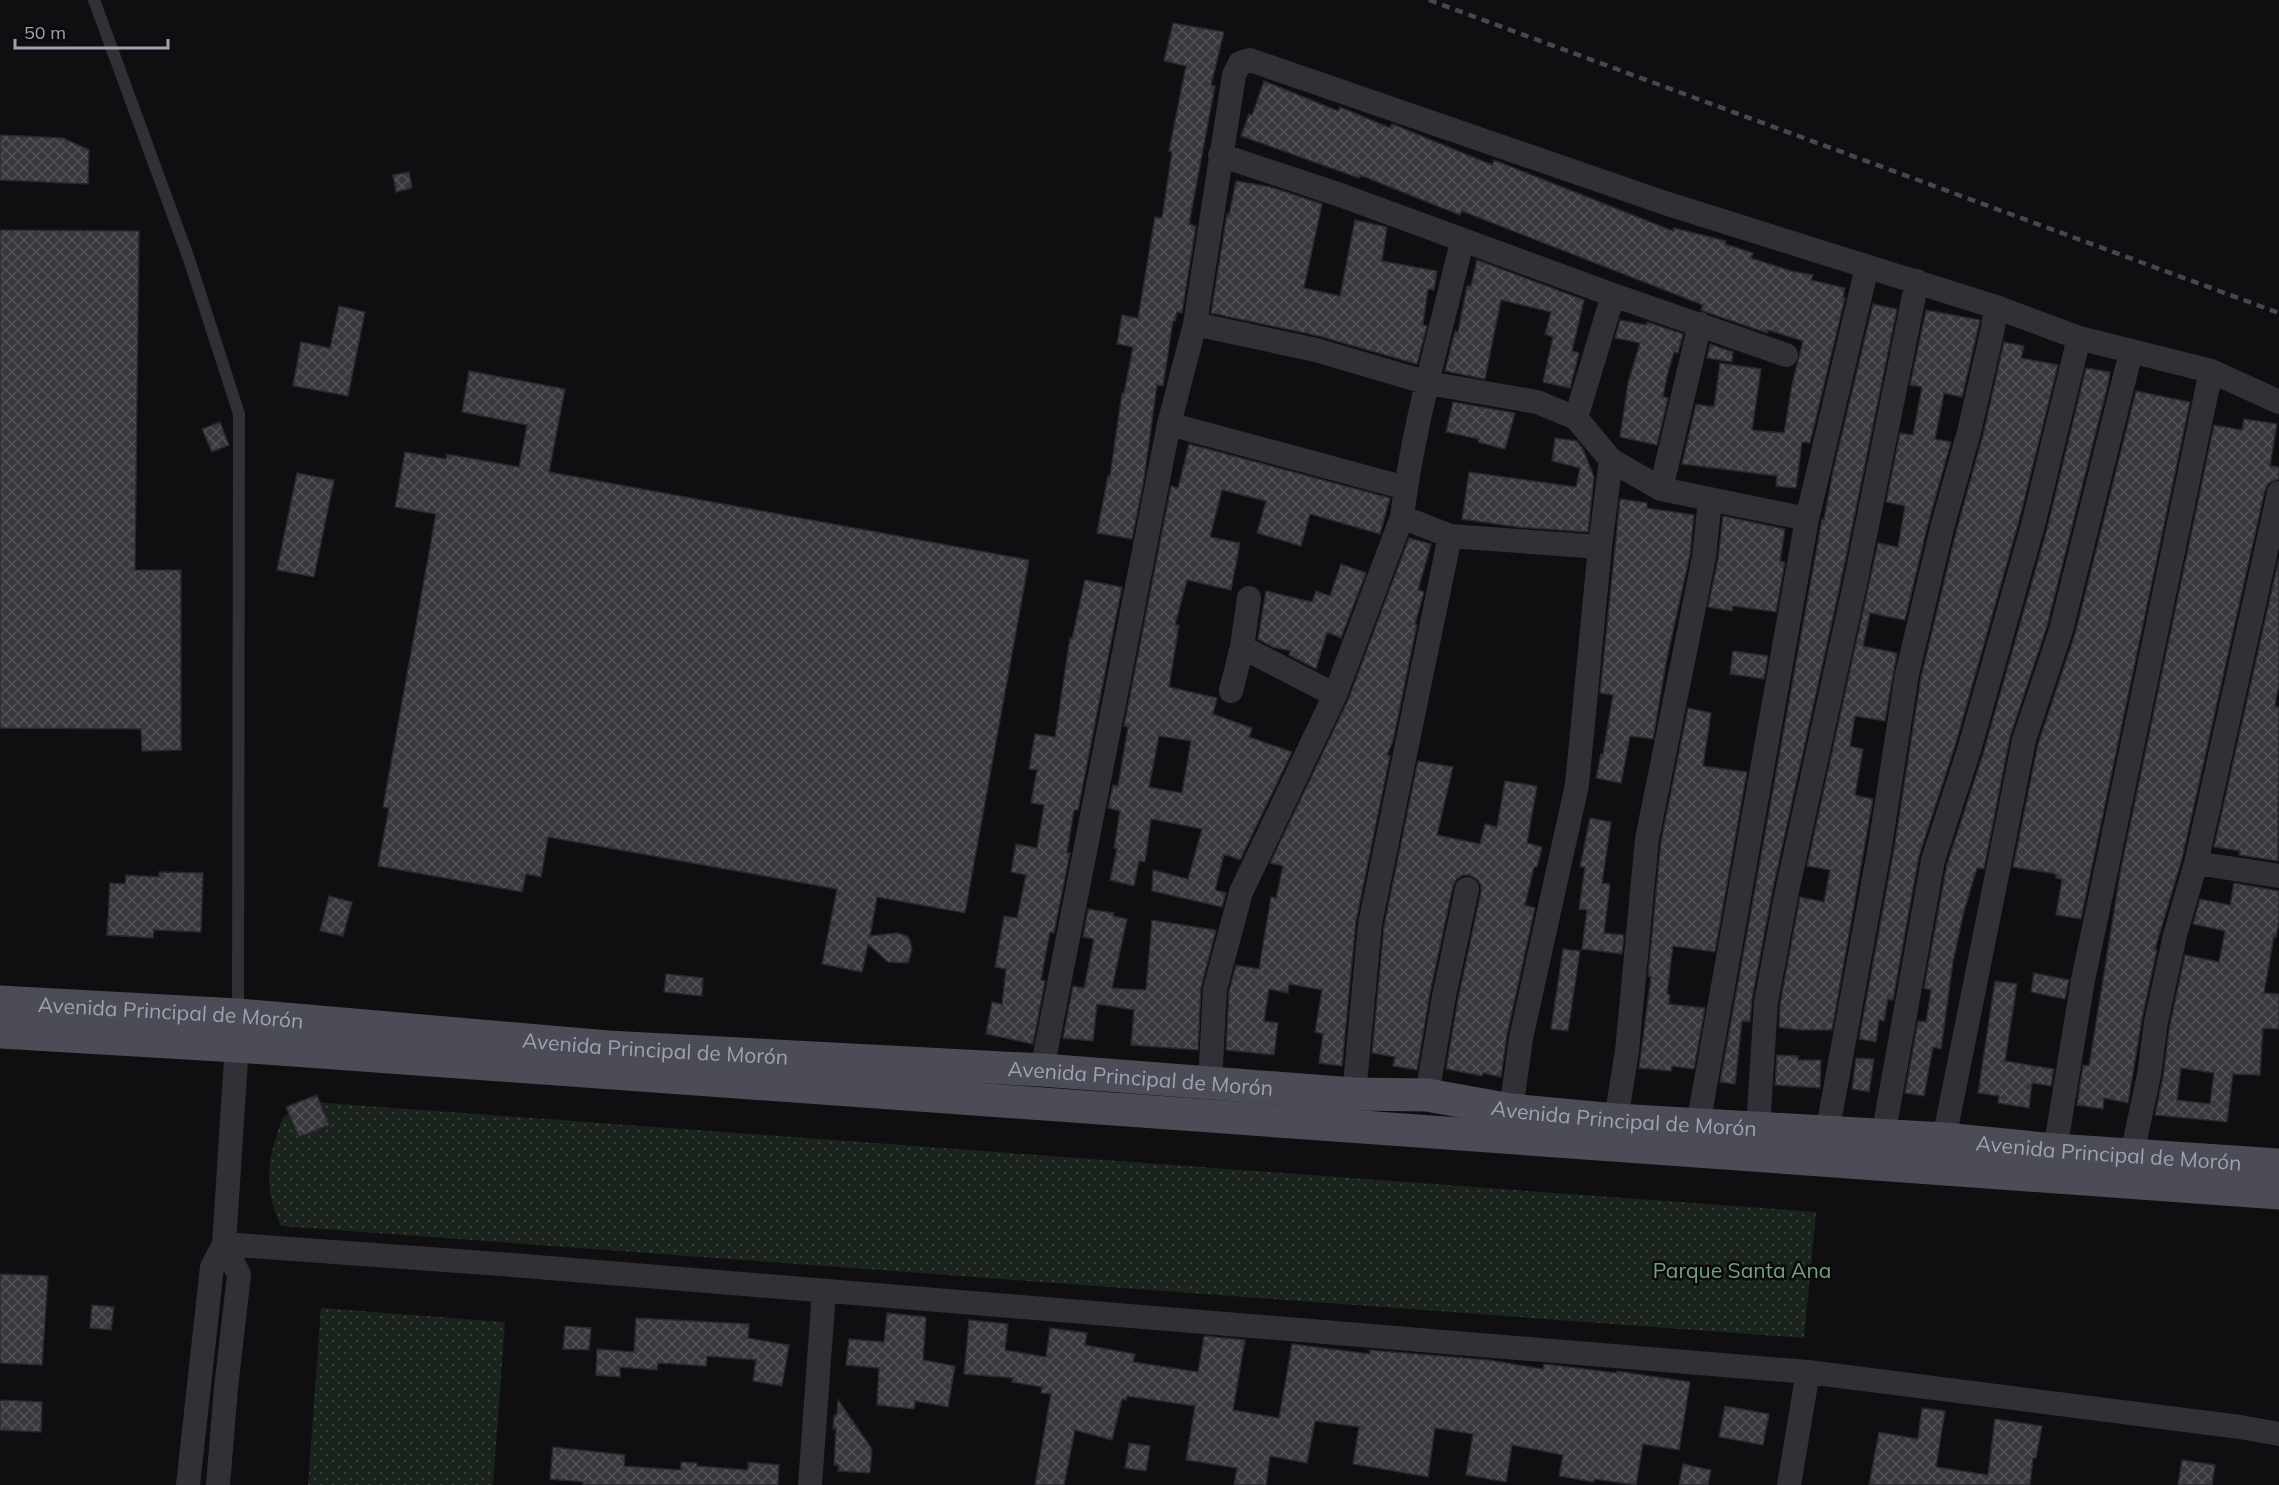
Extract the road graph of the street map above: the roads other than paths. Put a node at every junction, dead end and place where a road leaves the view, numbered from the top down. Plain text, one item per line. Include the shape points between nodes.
1 (94, 0) edge
2 (1220, 155) junction
3 (1462, 241) junction
4 (1867, 267) junction
5 (1917, 281) junction
6 (1613, 295) junction
7 (1996, 307) junction
8 (1195, 324) junction
9 (1700, 324) junction
10 (2079, 338) junction
11 (2131, 352) junction
12 (1786, 354) dead end
13 (2211, 371) junction
14 (1428, 383) junction
15 (2279, 402) edge
16 (1576, 417) junction
17 (1169, 424) junction
18 (1611, 460) junction
19 (1406, 488) junction
20 (1661, 489) junction
21 (2279, 494) edge
22 (1710, 500) junction
23 (1402, 517) junction
24 (1807, 519) junction
25 (1450, 536) junction
26 (1600, 547) junction
27 (1249, 598) dead end
28 (1242, 647) junction
29 (1231, 691) dead end
30 (1335, 695) junction
31 (2196, 862) junction
32 (2279, 876) edge
33 (1467, 889) dead end
34 (0, 1002) edge
35 (238, 1030) junction
36 (0, 1032) edge
37 (1042, 1070) junction
38 (1210, 1083) junction
39 (1354, 1094) junction
40 (1427, 1095) junction
41 (1511, 1110) junction
42 (1616, 1120) junction
43 (1698, 1125) junction
44 (1758, 1128) junction
45 (1827, 1132) junction
46 (1883, 1136) junction
47 (1944, 1139) junction
48 (2055, 1150) junction
49 (2132, 1154) junction
50 (2279, 1165) edge
51 (2279, 1193) edge
52 (224, 1244) junction
53 (824, 1291) junction
54 (1808, 1372) junction
55 (2279, 1434) edge
56 (188, 1485) edge
57 (218, 1485) edge
58 (810, 1485) edge
59 (1789, 1485) edge

1 - 35 lane via 189,259 239,414
2 - 3 street
2 - 4 street via 1234,75 1240,63 1250,60 1653,199
2 - 8 street
3 - 6 street
3 - 14 street
4 - 5 street
4 - 24 street
5 - 7 street
5 - 44 street via 1784,902 1766,1002
6 - 9 street
6 - 16 street
7 - 10 street
7 - 45 street via 1970,432 1907,674
8 - 14 street via 1316,350
8 - 17 street
9 - 12 street
9 - 20 street
10 - 11 street
10 - 46 street via 2033,525 1969,750 1933,860
11 - 13 street
11 - 47 street via 2061,630 2024,740
13 - 15 street
13 - 48 street via 2083,980
14 - 16 street via 1537,402
14 - 19 street
16 - 18 street
17 - 19 street
17 - 37 street
18 - 20 street
18 - 26 street
19 - 23 street
20 - 22 street
21 - 31 street
22 - 24 street
22 - 42 street via 1704,557 1647,839 1627,1051
23 - 25 street
23 - 30 street
24 - 43 street
25 - 26 street
25 - 39 street via 1370,924
26 - 41 street via 1577,784 1521,1038
27 - 28 street
28 - 29 street
28 - 30 street
30 - 38 street via 1241,892 1215,989
31 - 32 street
31 - 49 street via 2175,935
33 - 40 street
34 - 35 main road, Avenida Principal de Morón
35 - 36 main road, Avenida Principal de Morón
35 - 37 main road, Avenida Principal de Morón
35 - 51 main road, Avenida Principal de Morón
35 - 52 street
37 - 38 main road, Avenida Principal de Morón
38 - 39 main road, Avenida Principal de Morón
39 - 40 main road, Avenida Principal de Morón
40 - 41 main road, Avenida Principal de Morón
41 - 42 main road, Avenida Principal de Morón
42 - 43 main road, Avenida Principal de Morón
43 - 44 main road, Avenida Principal de Morón
44 - 45 main road, Avenida Principal de Morón
45 - 46 main road, Avenida Principal de Morón
46 - 47 main road, Avenida Principal de Morón
47 - 48 main road, Avenida Principal de Morón
48 - 49 main road, Avenida Principal de Morón
49 - 50 main road, Avenida Principal de Morón
52 - 53 street
52 - 56 street via 213,1267
52 - 57 street via 240,1275
53 - 54 street
53 - 58 street
54 - 55 street
54 - 59 street

